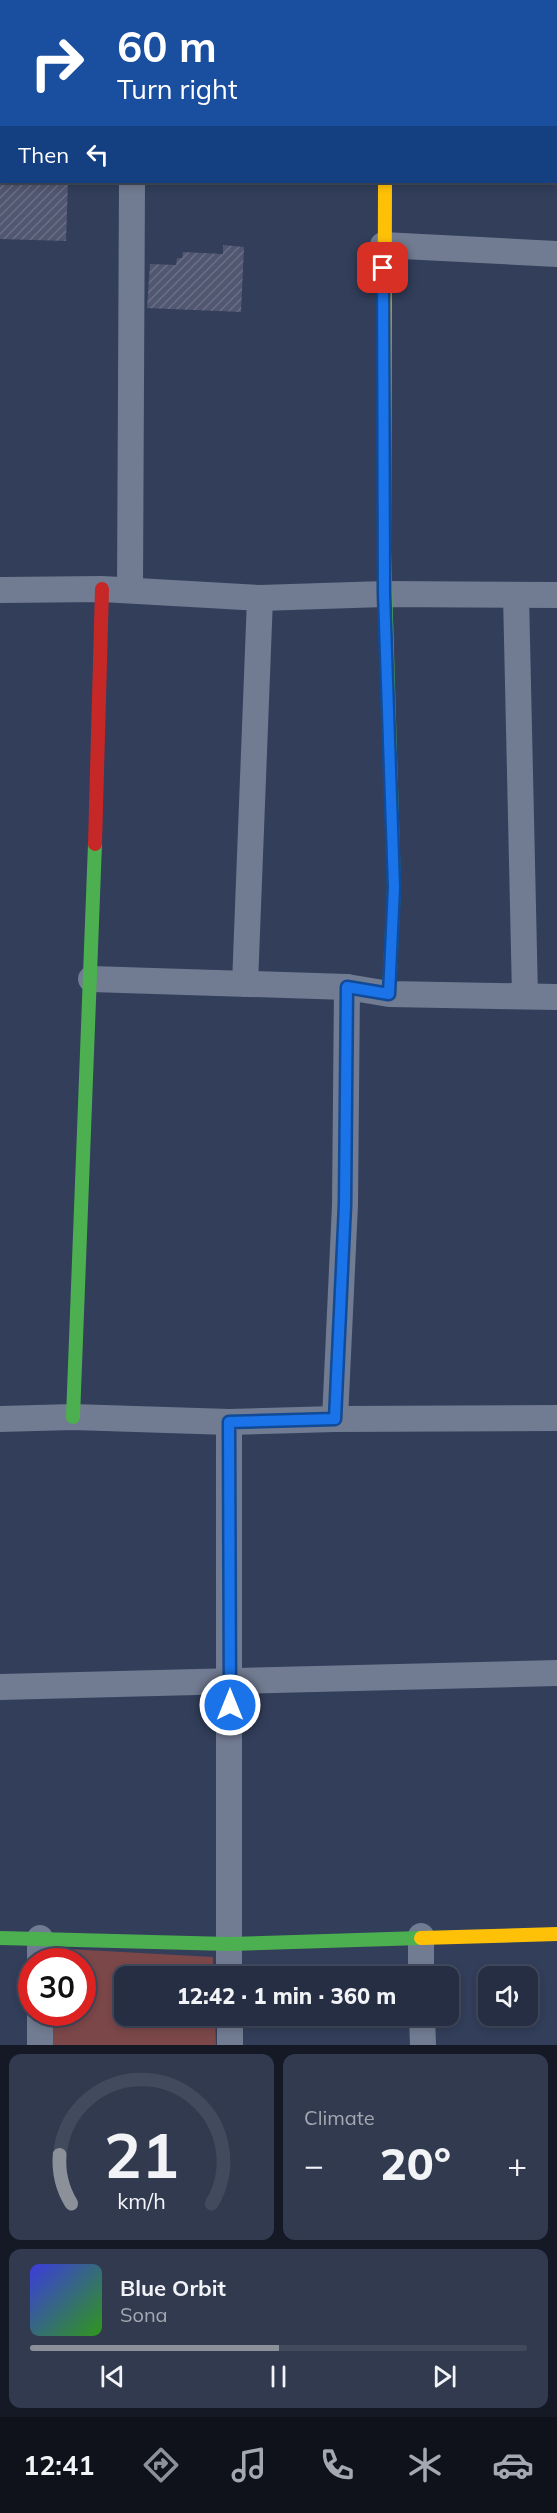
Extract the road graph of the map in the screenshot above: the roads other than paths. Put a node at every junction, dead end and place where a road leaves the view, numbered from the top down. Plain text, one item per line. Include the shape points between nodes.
1 (132, 183) edge
2 (384, 183) edge
3 (383, 245) junction
4 (557, 254) edge
5 (102, 589) junction
6 (0, 590) edge
7 (130, 590) junction
8 (384, 594) junction
9 (516, 595) junction
10 (557, 595) edge
11 (260, 598) junction
12 (92, 979) junction
13 (245, 984) junction
14 (347, 987) junction
15 (389, 994) junction
16 (525, 996) junction
17 (557, 997) edge
18 (72, 1417) junction
19 (557, 1418) edge
20 (0, 1419) edge
21 (335, 1419) junction
22 (229, 1422) junction
23 (557, 1673) edge
24 (230, 1681) junction
25 (0, 1687) edge
26 (557, 1934) edge
27 (421, 1936) junction
28 (0, 1938) edge
29 (229, 1944) junction
30 (33, 1948) edge
31 (96, 1948) edge
32 (229, 1966) edge
33 (422, 1966) edge
34 (40, 2026) edge
35 (230, 2026) edge
36 (422, 2026) edge
37 (40, 2045) edge
38 (231, 2045) edge
39 (423, 2045) edge

1 - 7 street
2 - 3 street
3 - 4 street
3 - 8 street
5 - 6 street
5 - 7 street
5 - 12 street
7 - 11 street
8 - 9 street
8 - 11 street
8 - 15 street via 394,887
9 - 10 street
9 - 16 street
11 - 13 street
12 - 13 street
12 - 18 street
13 - 14 street
14 - 15 street
14 - 21 street via 345,1205
15 - 16 street
16 - 17 street
18 - 20 street
18 - 22 street
19 - 21 street
21 - 22 street
22 - 24 street
23 - 24 street
24 - 25 street
24 - 29 street
26 - 27 street
27 - 29 street
27 - 33 street
28 - 30 street
29 - 31 street
29 - 32 street
34 - 37 street
35 - 38 street
36 - 39 street

